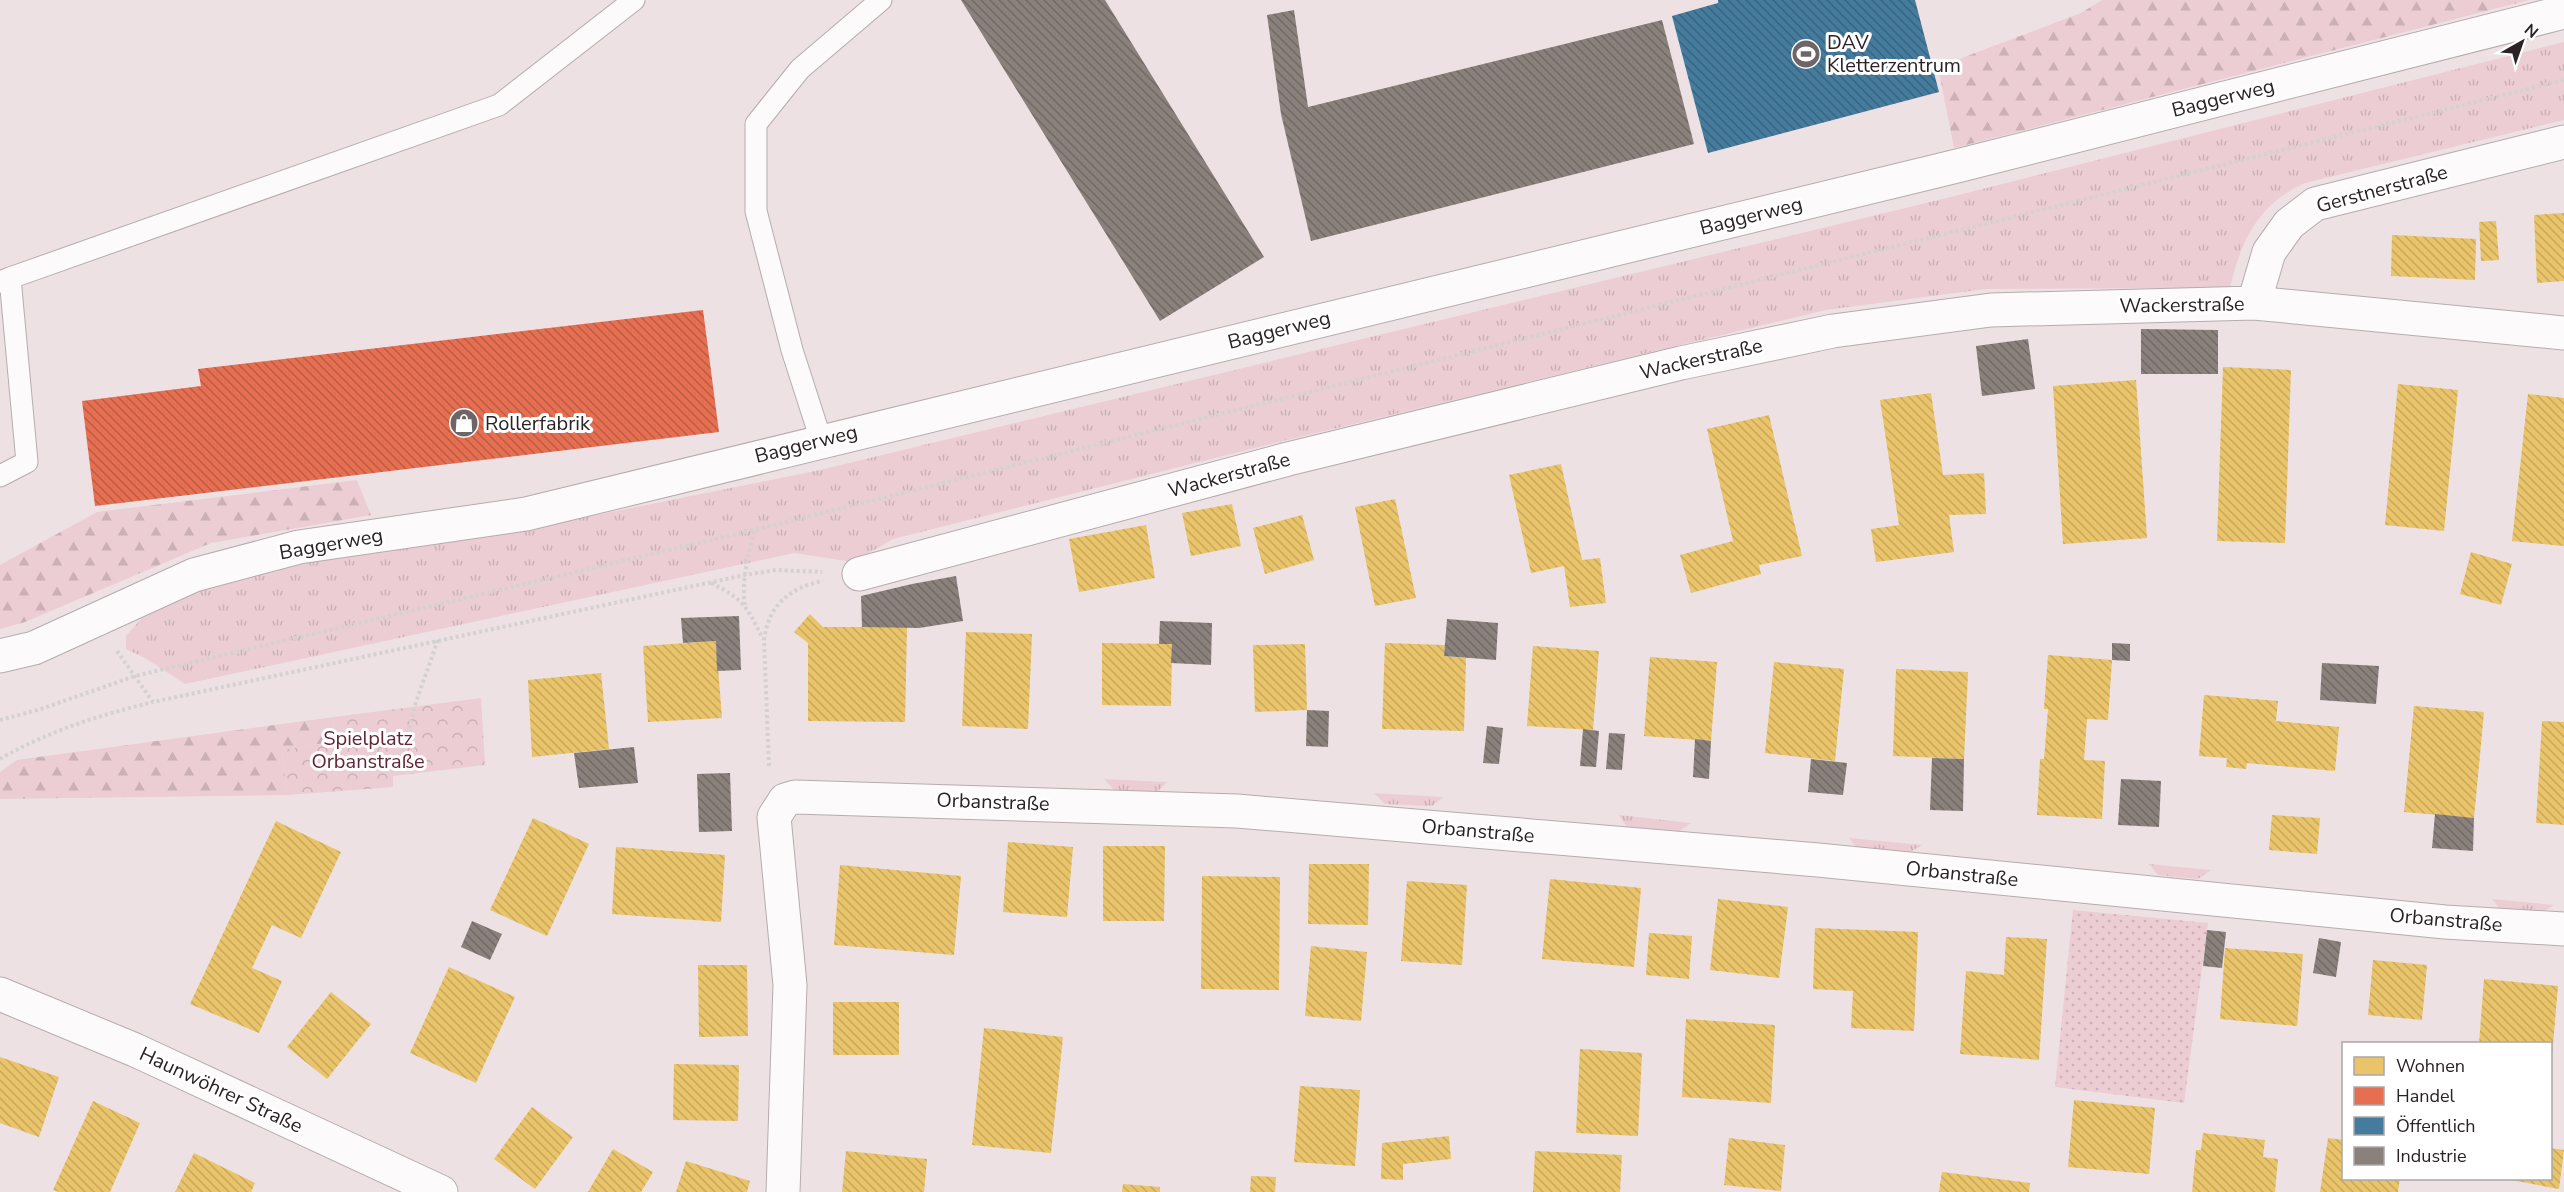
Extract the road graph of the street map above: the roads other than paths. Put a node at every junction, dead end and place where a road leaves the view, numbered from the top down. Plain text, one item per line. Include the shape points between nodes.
1 (634, 0) edge
2 (881, 0) edge
3 (2564, 12) edge
4 (2564, 142) edge
5 (5, 280) edge
6 (2254, 303) junction
7 (2564, 333) edge
8 (821, 440) junction
9 (0, 476) edge
10 (859, 574) road end
11 (0, 656) edge
12 (2564, 929) edge
13 (0, 994) edge
14 (441, 1192) edge
15 (783, 1192) edge

1 - 5 lane via 499,105
2 - 8 lane via 800,69 756,124 756,211 792,351
3 - 8 street, Baggerweg via 1945,169
4 - 6 street, Gerstnerstraße via 2315,204 2289,224 2269,252
5 - 9 lane via 27,462
6 - 7 street, Wackerstraße
6 - 10 street, Wackerstraße via 1991,310 1833,331 1682,363 1288,459
8 - 11 street, Baggerweg via 526,513 299,547 194,575 34,648
12 - 15 street, Orbanstraße via 2445,922 1830,861 1237,811 808,796 785,800 777,809 773,830 790,985
13 - 14 street, Haunwöhrer Straße via 135,1050

